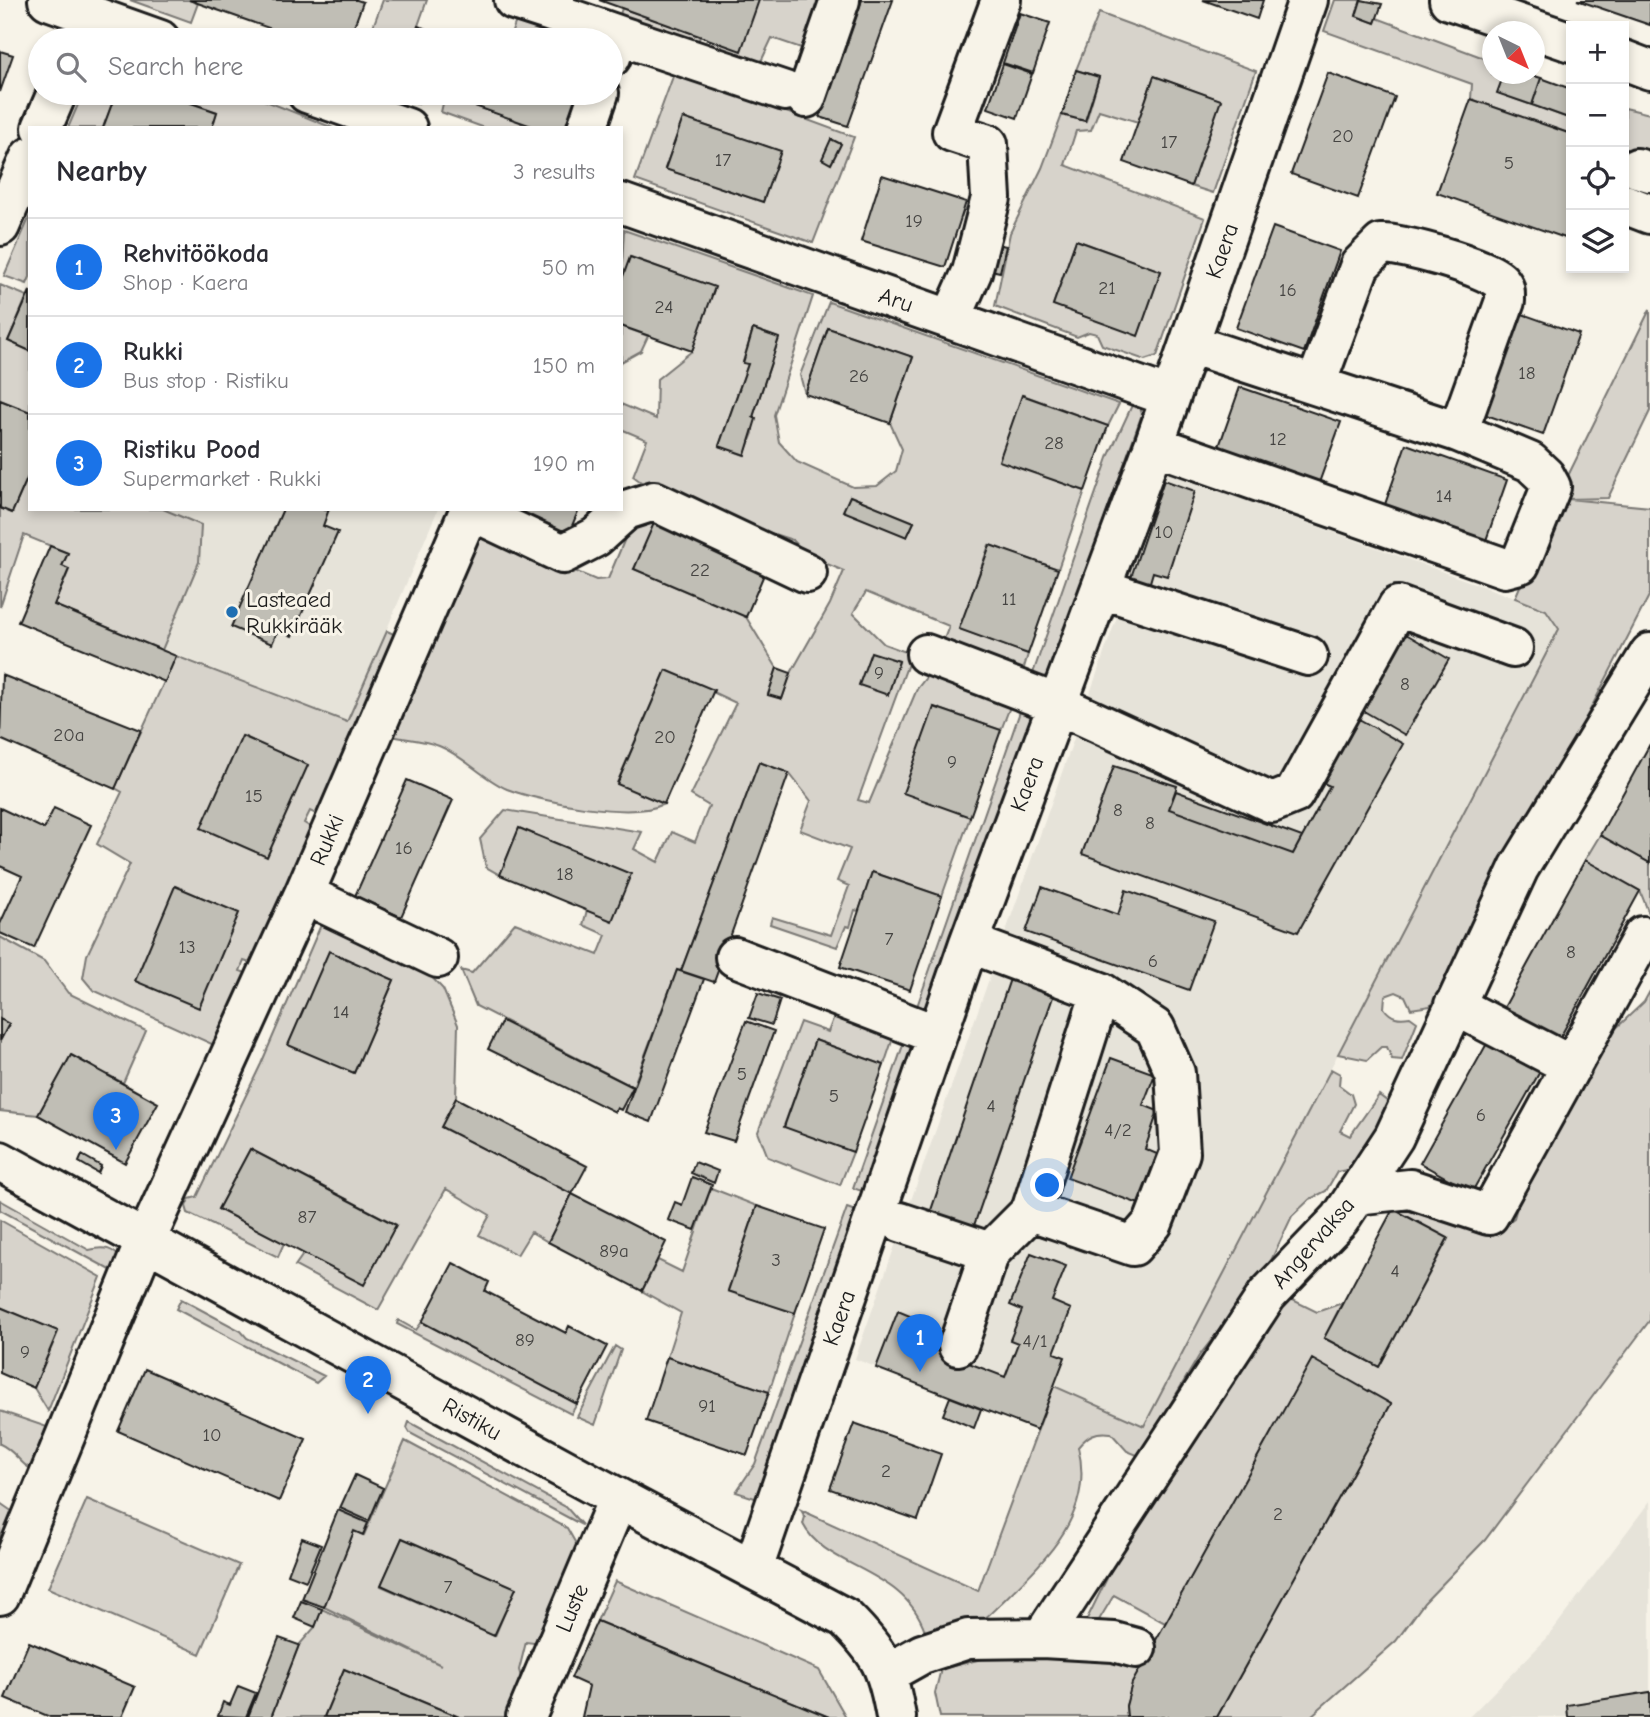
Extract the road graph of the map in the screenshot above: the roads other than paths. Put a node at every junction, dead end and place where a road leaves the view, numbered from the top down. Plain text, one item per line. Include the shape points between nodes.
1 (48, 0) edge
2 (514, 0) edge
3 (840, 0) edge
4 (1001, 0) edge
5 (1308, 0) edge
6 (1449, 0) edge
7 (553, 6) edge
8 (90, 18) edge
9 (122, 28) edge
10 (587, 28) edge
11 (1566, 40) edge
12 (623, 48) edge
13 (1629, 62) edge
14 (1650, 70) edge
15 (52, 105) edge
16 (341, 105) edge
17 (595, 105) edge
18 (43, 126) edge
19 (401, 126) edge
20 (588, 126) edge
21 (28, 161) edge
22 (623, 204) edge
23 (1629, 206) edge
24 (3, 209) edge
25 (1650, 214) edge
26 (951, 319) junction
27 (1190, 344) junction
28 (1316, 384) junction
29 (1170, 397) junction
30 (1458, 432) junction
31 (1154, 445) junction
32 (470, 511) edge
33 (472, 511) edge
34 (807, 573) dead end
35 (1121, 595) dead end
36 (1513, 648) dead end
37 (926, 654) dead end
38 (1308, 656) dead end
39 (1647, 666) edge
40 (1057, 704) junction
41 (304, 894) junction
42 (1643, 936) dead end
43 (968, 943) junction
44 (735, 957) dead end
45 (438, 958) dead end
46 (1101, 992) junction
47 (1454, 1005) junction
48 (937, 1035) junction
49 (1572, 1066) junction
50 (0, 1161) edge
51 (1355, 1195) junction
52 (1031, 1211) junction
53 (900, 1222) dead end
54 (145, 1241) junction
55 (990, 1252) junction
56 (958, 1346) dead end
57 (618, 1499) junction
58 (753, 1569) junction
59 (0, 1595) edge
60 (1042, 1638) junction
61 (1136, 1648) dead end
62 (888, 1673) junction
63 (526, 1717) edge
64 (895, 1717) edge

1 - 8 street
2 - 7 street
3 - 12 street via 795,94
4 - 26 street via 952,132 988,144 991,198 972,272
5 - 27 street, Kaera
6 - 11 street
7 - 10 street
8 - 9 street
13 - 14 street
15 - 18 street
16 - 19 street
17 - 20 street
21 - 24 street
22 - 26 street, Aru
23 - 25 street
26 - 29 street, Aru
27 - 28 street
27 - 29 street, Kaera
28 - 30 street
28 - 30 street via 1360,265 1381,244 1398,243 1486,272 1500,281 1505,302
29 - 31 street, Kaera
30 - 31 street via 1530,462 1551,487 1520,564 1505,568
31 - 40 street, Kaera
32 - 41 street, Rukki
33 - 34 street via 563,554 596,537 626,510 654,501
35 - 38 street
36 - 40 street via 1398,606 1294,794 1272,803
37 - 40 street
39 - 47 street, Angervaksa via 1519,868
40 - 43 street, Kaera
41 - 45 street
41 - 54 street, Rukki
42 - 49 street
43 - 46 street
43 - 48 street, Kaera
44 - 48 street
46 - 52 street
46 - 52 street via 1154,1028 1175,1073 1180,1153 1153,1223 1133,1246
47 - 49 street
47 - 51 street, Angervaksa via 1394,1137
48 - 58 street, Kaera
49 - 51 street via 1489,1215 1410,1189
50 - 54 street, Ristiku
51 - 60 street, Angervaksa via 1340,1219 1267,1295
52 - 55 street
53 - 55 street
54 - 57 street, Ristiku
54 - 59 street, Rukki
55 - 56 street
57 - 58 street, Ristiku
57 - 63 street, Luste
58 - 62 street, Ristiku via 845,1618 872,1645
60 - 61 street
60 - 62 street via 968,1639 922,1654
62 - 64 street, Ristiku

